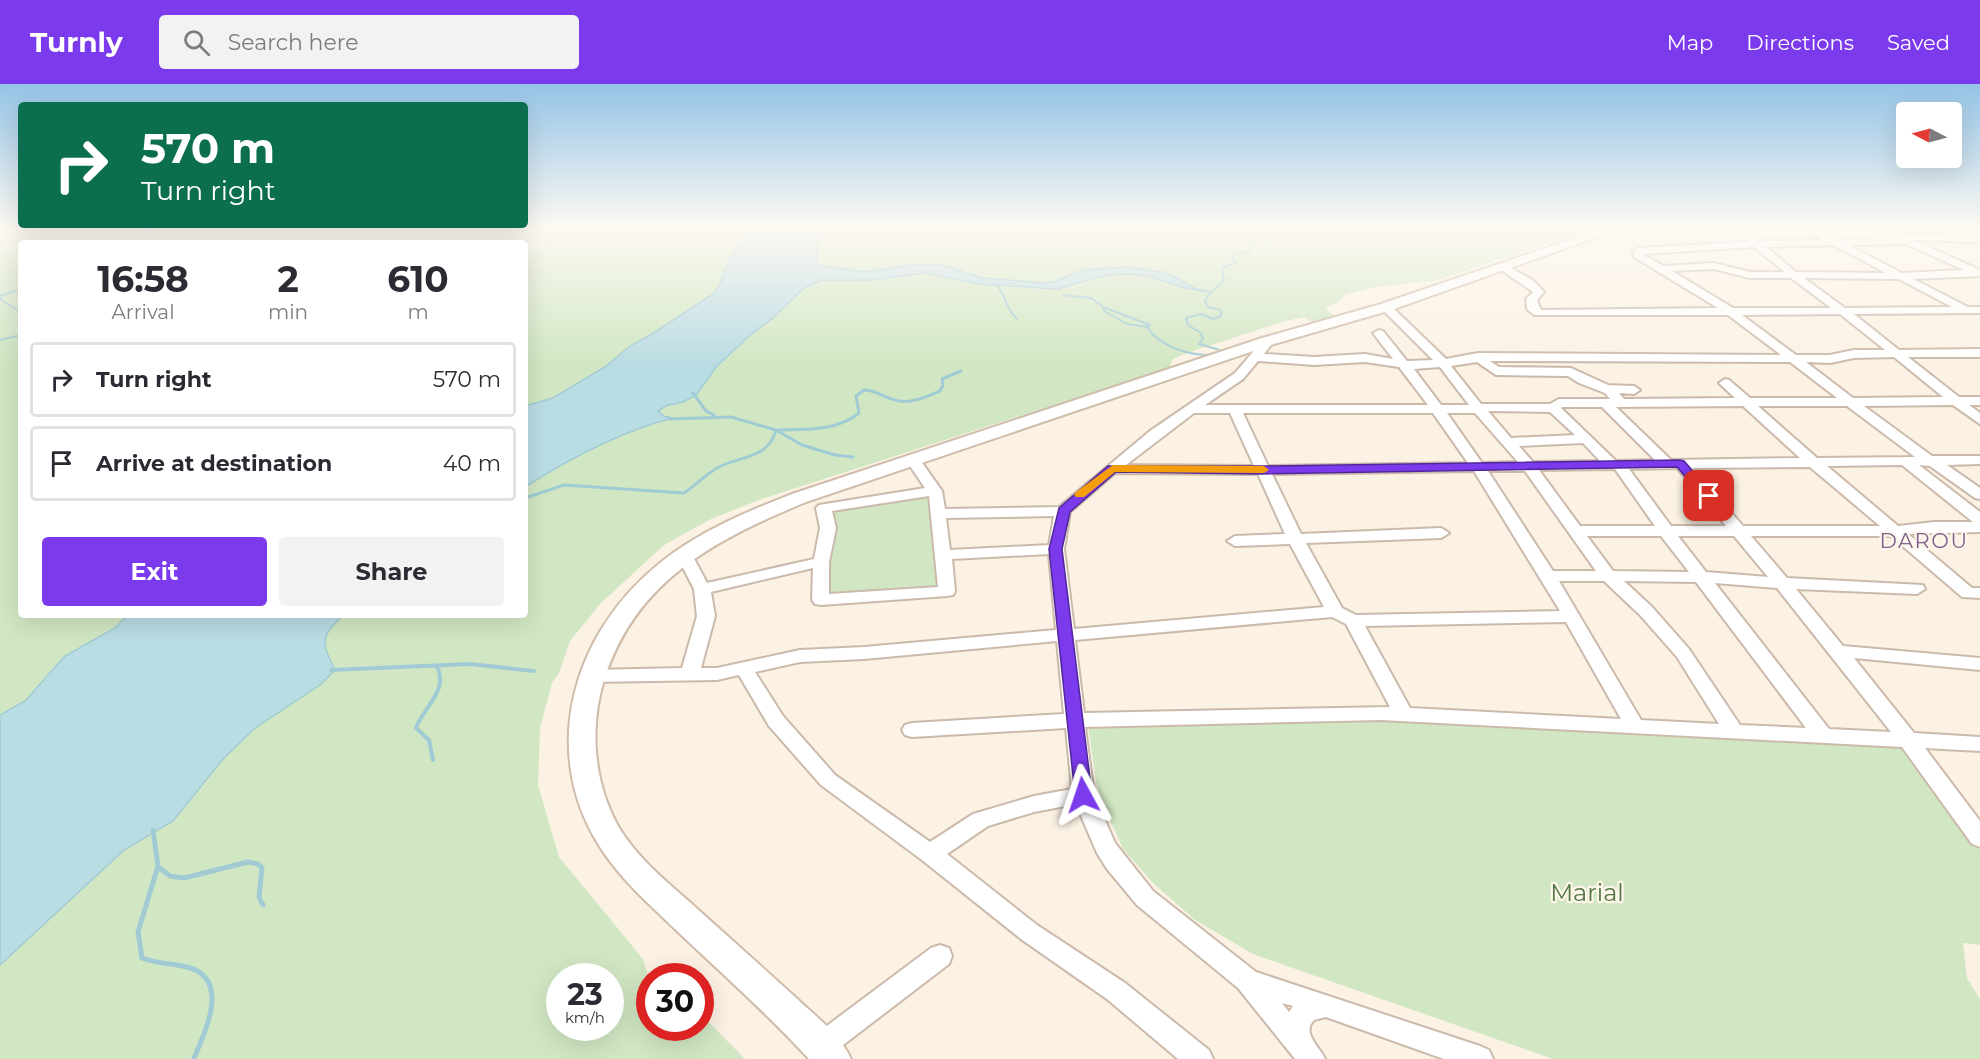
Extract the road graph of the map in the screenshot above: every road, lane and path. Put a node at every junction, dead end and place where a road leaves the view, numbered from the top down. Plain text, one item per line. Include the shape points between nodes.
1 (1480, 274) edge
2 (1515, 274) edge
3 (1670, 274) edge
4 (1748, 274) edge
5 (1896, 274) edge
6 (1939, 274) edge
7 (1793, 275) junction
8 (1899, 276) junction
9 (1386, 307) junction
10 (1966, 310) junction
11 (1980, 310) edge
12 (1731, 312) junction
13 (1844, 312) junction
14 (1980, 317) edge
15 (1379, 333) dead end
16 (1262, 349) junction
17 (1980, 353) edge
18 (1898, 355) junction
19 (1478, 357) junction
20 (1792, 357) junction
21 (1443, 363) junction
22 (1405, 365) junction
23 (1725, 383) dead end
24 (1634, 390) dead end
25 (1607, 396) junction
26 (1980, 400) edge
27 (1956, 401) junction
28 (1746, 402) junction
29 (1849, 402) junction
30 (1477, 407) junction
31 (1553, 408) junction
32 (1191, 409) junction
33 (1439, 409) junction
34 (1235, 410) junction
35 (1980, 420) edge
36 (1587, 439) junction
37 (1507, 442) junction
38 (913, 460) junction
39 (1904, 460) junction
40 (1928, 460) junction
41 (1980, 460) edge
42 (1813, 462) junction
43 (1674, 464) junction
44 (1616, 465) junction
45 (1528, 466) junction
46 (1478, 468) junction
47 (1113, 469) junction
48 (1262, 470) junction
49 (935, 491) junction
50 (1980, 495) edge
51 (1064, 511) junction
52 (939, 514) junction
53 (1980, 520) edge
54 (1980, 526) edge
55 (1738, 530) junction
56 (1576, 531) junction
57 (1666, 531) junction
58 (1896, 531) junction
59 (1440, 533) dead end
60 (1295, 538) junction
61 (1235, 541) dead end
62 (1056, 549) junction
63 (942, 555) junction
64 (685, 556) junction
65 (821, 562) junction
66 (1607, 575) junction
67 (1550, 576) junction
68 (1703, 577) junction
69 (1784, 584) junction
70 (702, 589) junction
71 (1917, 589) dead end
72 (1980, 593) edge
73 (1335, 611) junction
74 (1573, 616) junction
75 (1353, 621) junction
76 (1067, 633) junction
77 (1839, 651) junction
78 (1980, 664) edge
79 (744, 669) junction
80 (690, 674) junction
81 (591, 676) junction
82 (1405, 716) junction
83 (1077, 720) junction
84 (1635, 726) junction
85 (912, 730) dead end
86 (1734, 731) junction
87 (1823, 736) junction
88 (1907, 739) junction
89 (1980, 744) edge
90 (1083, 795) junction
91 (1976, 827) edge
92 (930, 854) junction
93 (940, 956) dead end
94 (1247, 980) junction
95 (1328, 1006) junction
96 (1306, 1051) edge
97 (827, 1053) edge
98 (1200, 1059) edge
99 (1480, 1059) edge

1 - 9 street
2 - 12 street via 1539,292 1531,299 1538,313
3 - 12 street
4 - 7 street
5 - 8 street
6 - 8 street
7 - 8 street
7 - 13 street
8 - 10 street
9 - 16 street
9 - 21 street
10 - 11 street
10 - 13 street
10 - 14 street
12 - 13 street
12 - 20 street
13 - 18 street
15 - 22 street
16 - 22 street via 1314,361 1365,358
16 - 32 street via 1239,376
16 - 38 street
17 - 18 street
18 - 20 street
18 - 27 street
19 - 20 street
19 - 21 street
19 - 25 street via 1496,371 1571,372
20 - 29 street
21 - 22 street
21 - 30 street
22 - 33 street
23 - 28 street
24 - 25 street
25 - 28 street via 1620,403
25 - 31 street via 1559,403
25 - 43 street
26 - 27 street
27 - 29 street
27 - 35 street
28 - 29 street
28 - 42 street
29 - 40 street
30 - 31 street
30 - 33 street
30 - 37 street
31 - 36 street
32 - 34 street
32 - 47 street
33 - 34 street
33 - 46 street
34 - 48 street
36 - 37 street
36 - 44 street
37 - 45 street
38 - 49 street
38 - 64 street via 759,514
39 - 40 street
39 - 42 street
39 - 53 street
40 - 41 street
40 - 50 street
42 - 43 street
42 - 58 street
43 - 44 street
43 - 55 street
44 - 45 street
44 - 57 street
45 - 46 street
45 - 56 street
46 - 48 street
46 - 67 street
47 - 48 street
47 - 51 street
48 - 60 street
49 - 52 street
49 - 65 street via 824,508 828,528
51 - 52 street
51 - 62 street
52 - 63 street
54 - 58 street
55 - 57 street
55 - 58 street
55 - 69 street
56 - 57 street
56 - 66 street
57 - 68 street
58 - 72 street via 1968,592
59 - 60 street
60 - 61 street
60 - 73 street
62 - 63 street
62 - 76 street
63 - 65 street via 947,591 821,600
64 - 70 street
64 - 81 street via 651,582 628,607
65 - 70 street
66 - 67 street
66 - 68 street
66 - 86 street via 1683,653
67 - 74 street
68 - 69 street
68 - 87 street
69 - 71 street
69 - 77 street
70 - 80 street via 706,616
73 - 75 street
73 - 76 street
74 - 75 street
74 - 84 street
75 - 82 street
76 - 79 street via 800,656
76 - 83 street
77 - 78 street
77 - 88 street
79 - 80 street
79 - 92 street via 776,721 828,780
80 - 81 street
81 - 97 street via 580,728 582,752 586,781 606,831 645,881
82 - 83 street via 1326,713
82 - 84 street
83 - 85 street
83 - 90 street
84 - 86 street
86 - 87 street
87 - 88 street
88 - 89 street
88 - 91 street
90 - 92 street via 981,820
90 - 94 street via 1105,847 1127,878 1145,898
92 - 98 street via 1029,932 1116,991
93 - 97 street
94 - 95 street
94 - 96 street
95 - 96 street via 1315,1006 1296,1020 1294,1031
95 - 99 street

